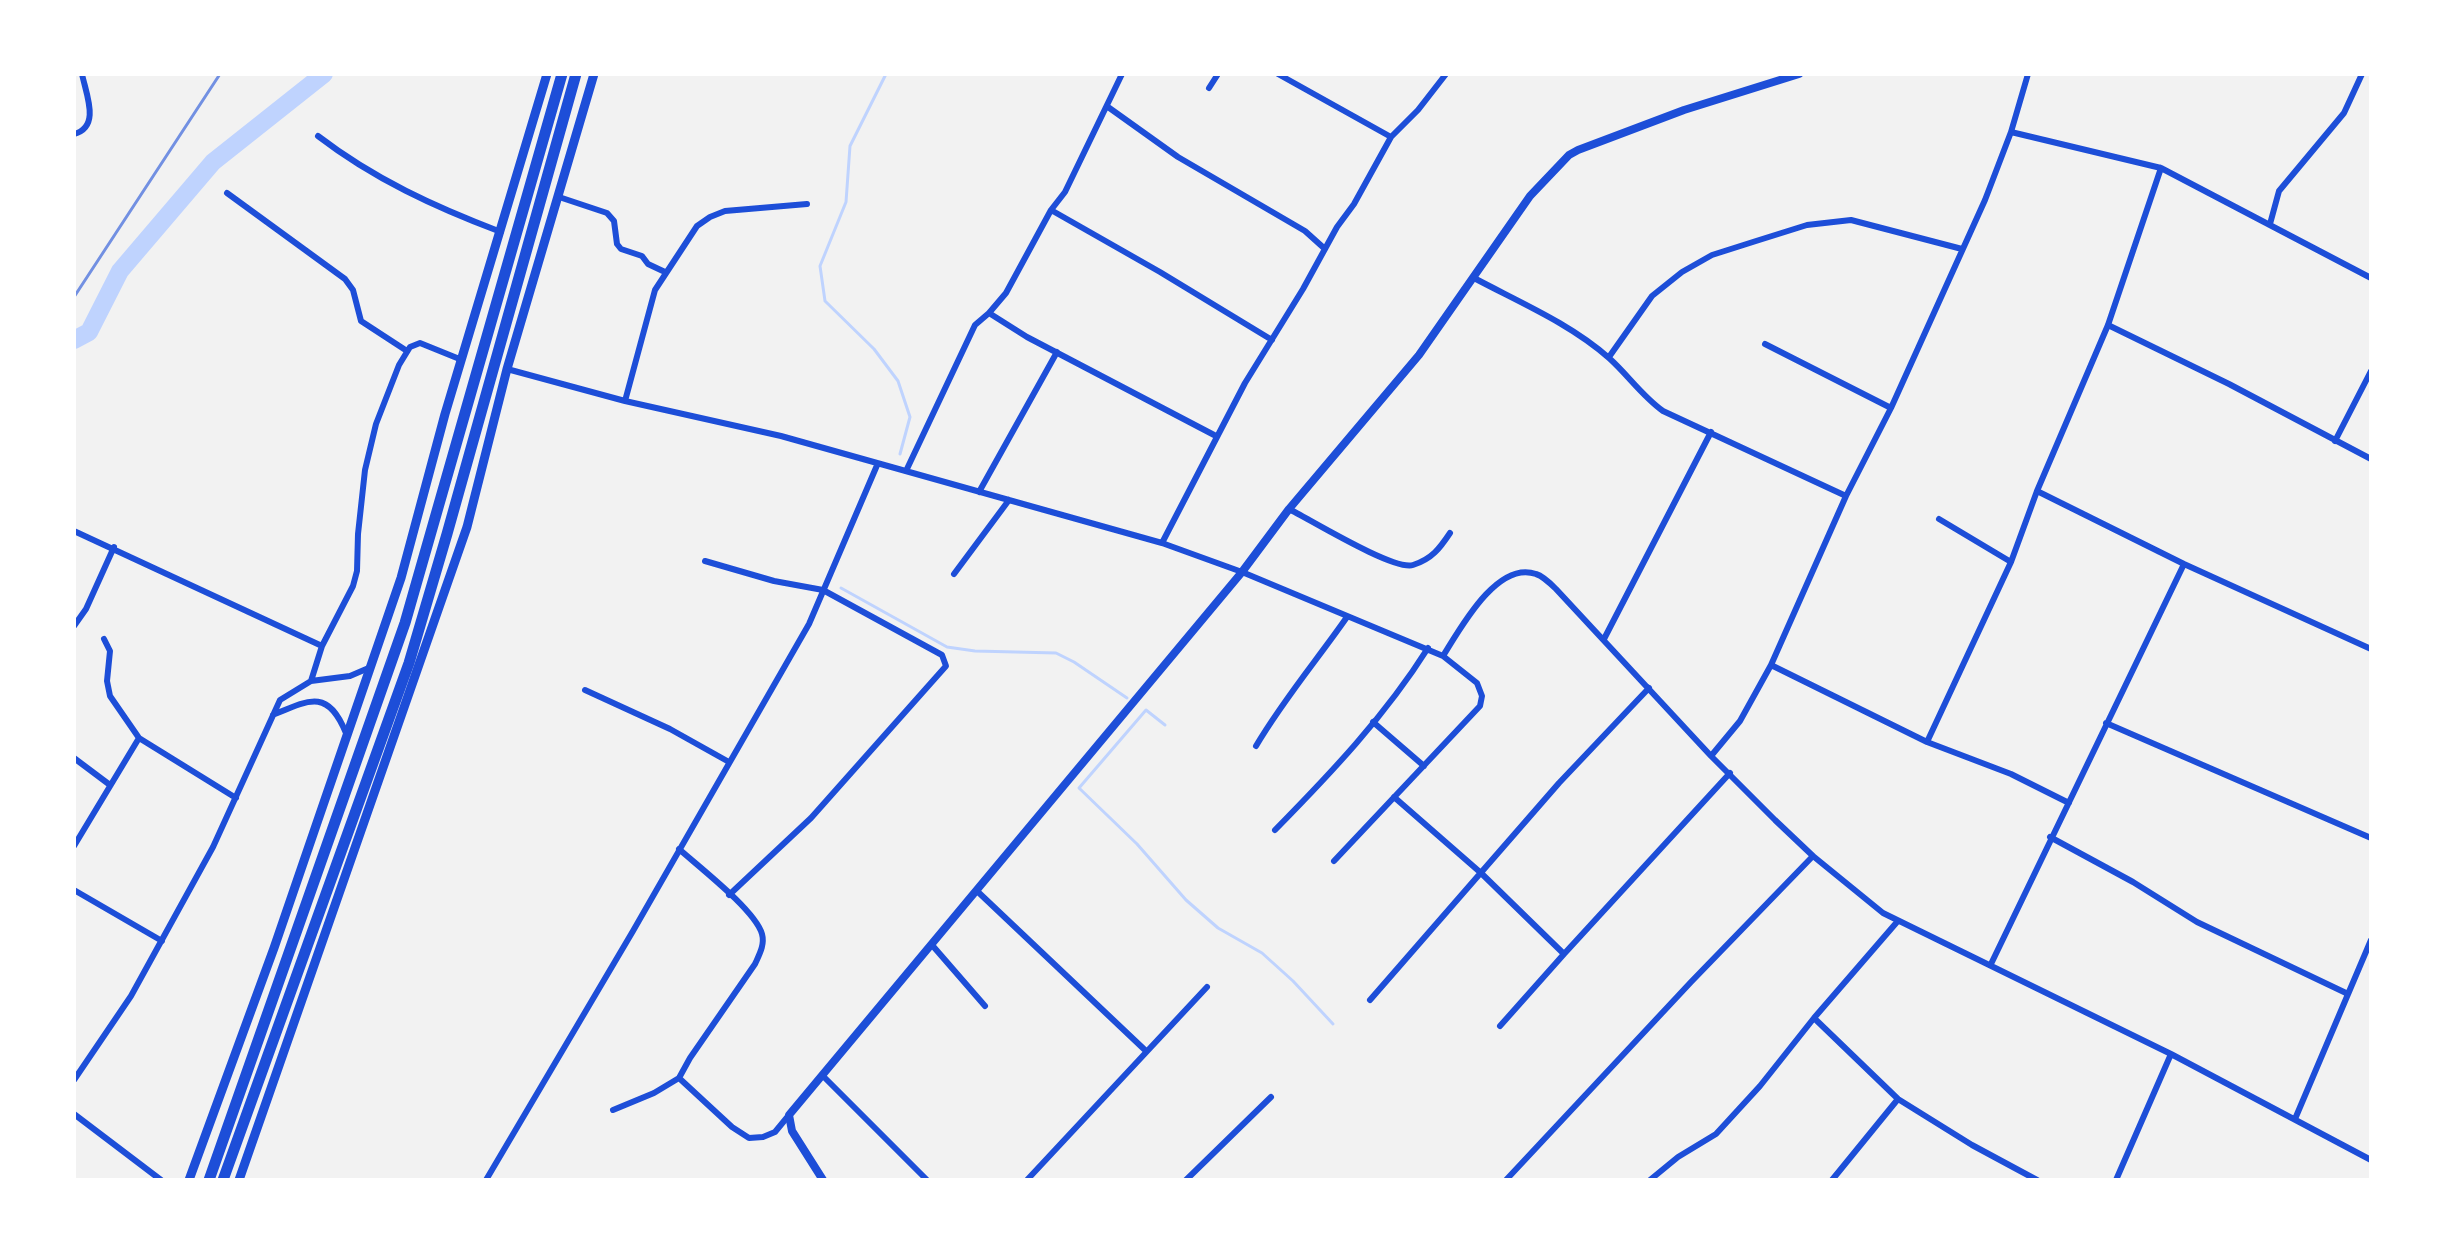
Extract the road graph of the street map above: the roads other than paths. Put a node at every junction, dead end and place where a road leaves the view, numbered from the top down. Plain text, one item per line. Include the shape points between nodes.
1 (82, 74) edge
2 (547, 74) edge
3 (562, 74) edge
4 (576, 74) edge
5 (594, 74) edge
6 (1122, 74) edge
7 (1218, 74) edge
8 (1278, 74) edge
9 (1446, 74) edge
10 (1799, 74) edge
11 (2028, 74) edge
12 (2362, 74) edge
13 (1209, 88) dead end
14 (1108, 107) junction
15 (2011, 132) junction
16 (74, 134) edge
17 (318, 136) dead end
18 (1391, 137) junction
19 (2161, 168) junction
20 (227, 193) dead end
21 (559, 197) junction
22 (807, 204) dead end
23 (1051, 210) junction
24 (2270, 224) junction
25 (501, 232) junction
26 (1325, 249) junction
27 (1962, 249) junction
28 (665, 272) junction
29 (1474, 278) junction
30 (2371, 278) edge
31 (989, 313) junction
32 (2108, 325) junction
33 (1272, 340) junction
34 (1765, 344) dead end
35 (407, 351) junction
36 (1057, 352) junction
37 (1609, 357) junction
38 (462, 360) junction
39 (507, 369) junction
40 (2371, 371) edge
41 (625, 401) junction
42 (1891, 408) junction
43 (1711, 432) junction
44 (1216, 436) junction
45 (2335, 441) junction
46 (2371, 459) edge
47 (878, 463) junction
48 (906, 471) junction
49 (2037, 491) junction
50 (979, 492) junction
51 (1846, 496) junction
52 (1009, 500) junction
53 (1289, 509) junction
54 (1939, 519) dead end
55 (74, 531) edge
56 (1450, 533) dead end
57 (1162, 543) junction
58 (114, 547) junction
59 (705, 561) dead end
60 (2011, 562) junction
61 (2184, 564) junction
62 (1242, 572) junction
63 (954, 574) dead end
64 (823, 590) junction
65 (1347, 617) junction
66 (74, 626) edge
67 (104, 639) dead end
68 (1604, 639) junction
69 (322, 646) junction
70 (1428, 648) junction
71 (2371, 649) edge
72 (1443, 656) junction
73 (1771, 665) junction
74 (371, 667) junction
75 (311, 681) junction
76 (1649, 688) junction
77 (585, 690) dead end
78 (273, 715) junction
79 (1373, 722) junction
80 (2106, 723) junction
81 (346, 733) junction
82 (139, 738) junction
83 (1927, 742) junction
84 (1256, 746) dead end
85 (1711, 756) junction
86 (74, 758) edge
87 (729, 762) junction
88 (1424, 766) junction
89 (1730, 773) junction
90 (110, 785) junction
91 (1394, 797) junction
92 (236, 798) junction
93 (2069, 803) junction
94 (1275, 830) dead end
95 (2050, 837) junction
96 (2371, 838) edge
97 (74, 846) edge
98 (679, 849) junction
99 (1813, 856) junction
100 (1334, 861) dead end
101 (1481, 873) junction
102 (74, 890) edge
103 (977, 891) junction
104 (729, 895) junction
105 (1897, 922) junction
106 (2371, 940) edge
107 (162, 941) junction
108 (932, 945) junction
109 (1564, 954) junction
110 (1991, 964) junction
111 (1207, 987) dead end
112 (2346, 993) junction
113 (1370, 1000) dead end
114 (985, 1006) dead end
115 (1814, 1018) junction
116 (1500, 1026) dead end
117 (1146, 1051) junction
118 (2171, 1054) junction
119 (823, 1076) junction
120 (679, 1078) junction
121 (74, 1080) edge
122 (1271, 1097) dead end
123 (1898, 1099) junction
124 (613, 1110) dead end
125 (74, 1114) edge
126 (789, 1115) junction
127 (2295, 1119) junction
128 (2371, 1160) edge
129 (161, 1180) edge
130 (189, 1180) edge
131 (209, 1180) edge
132 (223, 1180) edge
133 (239, 1180) edge
134 (486, 1180) edge
135 (823, 1180) edge
136 (927, 1180) edge
137 (1027, 1180) edge
138 (1186, 1180) edge
139 (1506, 1180) edge
140 (1650, 1180) edge
141 (1832, 1180) edge
142 (2037, 1180) edge
143 (2116, 1180) edge

1 - 16 street via 90,120
2 - 25 main road
3 - 131 highway via 401,635
4 - 132 highway via 409,663
5 - 21 main road
6 - 14 street
7 - 13 street
8 - 18 street
9 - 18 street
10 - 29 street via 1684,110 1569,155 1521,207
11 - 15 street
12 - 24 street via 2344,113 2279,191
14 - 23 street
14 - 26 street via 1178,157 1305,231
15 - 19 street
15 - 27 street
17 - 25 street via 416,199
18 - 26 street
19 - 24 street
19 - 32 street
20 - 35 street via 345,279 361,321
21 - 28 street via 607,213 621,249
21 - 39 main road
22 - 28 street via 710,217 697,226
23 - 31 street via 1006,293
23 - 33 street
24 - 30 street
25 - 38 main road
26 - 33 street
27 - 37 street via 1851,220 1807,225 1712,255 1682,272 1652,296
27 - 42 street
28 - 41 street via 648,311
29 - 37 street
29 - 53 street via 1419,355
31 - 36 street
31 - 48 street via 975,325
32 - 45 street
32 - 49 street
33 - 44 street
34 - 42 street
35 - 38 street via 424,343
35 - 69 street via 376,424 365,470 353,586
36 - 44 street
36 - 50 street
37 - 43 street via 1650,401
38 - 74 main road
39 - 41 street
39 - 133 main road via 467,527
40 - 45 street
41 - 47 street
42 - 51 street
43 - 51 street
43 - 68 street
44 - 57 street
45 - 46 street
47 - 48 street
47 - 64 street
48 - 50 street
49 - 60 street
49 - 61 street
50 - 52 street
51 - 73 street
52 - 57 street
52 - 63 street
53 - 56 street via 1367,551 1411,566 1436,553
53 - 62 street
54 - 60 street
55 - 58 street
57 - 62 street
58 - 66 street
58 - 69 street
59 - 64 street
60 - 83 street
61 - 71 street
61 - 80 street
62 - 65 street
62 - 103 street
64 - 87 street via 809,624
64 - 104 street via 942,655 946,666 811,818
65 - 70 street
65 - 84 street
67 - 82 street via 110,651 110,696
68 - 72 street via 1556,589 1536,574 1517,572 1500,580 1482,599
68 - 76 street
69 - 75 street
70 - 72 street
70 - 79 street
72 - 88 street via 1477,683 1482,696 1480,706
73 - 83 street
73 - 85 street via 1740,721
74 - 75 street
74 - 81 main road
75 - 78 street via 280,700
76 - 85 street
76 - 101 street
77 - 87 street
78 - 81 street via 305,701 329,705
78 - 92 street
79 - 88 street
79 - 94 street via 1347,757
80 - 93 street
80 - 96 street
81 - 130 main road
82 - 90 street
82 - 92 street
83 - 93 street
85 - 89 street
86 - 90 street
87 - 98 street
88 - 91 street
89 - 99 street
89 - 109 street
90 - 97 street
91 - 100 street
91 - 101 street
92 - 107 street
93 - 95 street
95 - 110 street
95 - 112 street via 2210,929
98 - 104 street
98 - 134 street
99 - 105 street
99 - 139 street
101 - 109 street
101 - 113 street
102 - 107 street
103 - 108 street
103 - 117 street
104 - 120 street via 749,913 762,934 762,948
105 - 110 street
105 - 115 street
106 - 112 street
107 - 121 street
108 - 114 street
108 - 119 street
109 - 116 street
110 - 118 street
111 - 117 street
112 - 127 street
115 - 123 street
115 - 140 street via 1716,1134
117 - 137 street
118 - 127 street
118 - 143 street
119 - 126 street
119 - 136 street
120 - 124 street
120 - 126 street via 749,1138 775,1132
122 - 138 street
123 - 141 street
123 - 142 street
125 - 129 street
126 - 135 street via 792,1131
127 - 128 street

